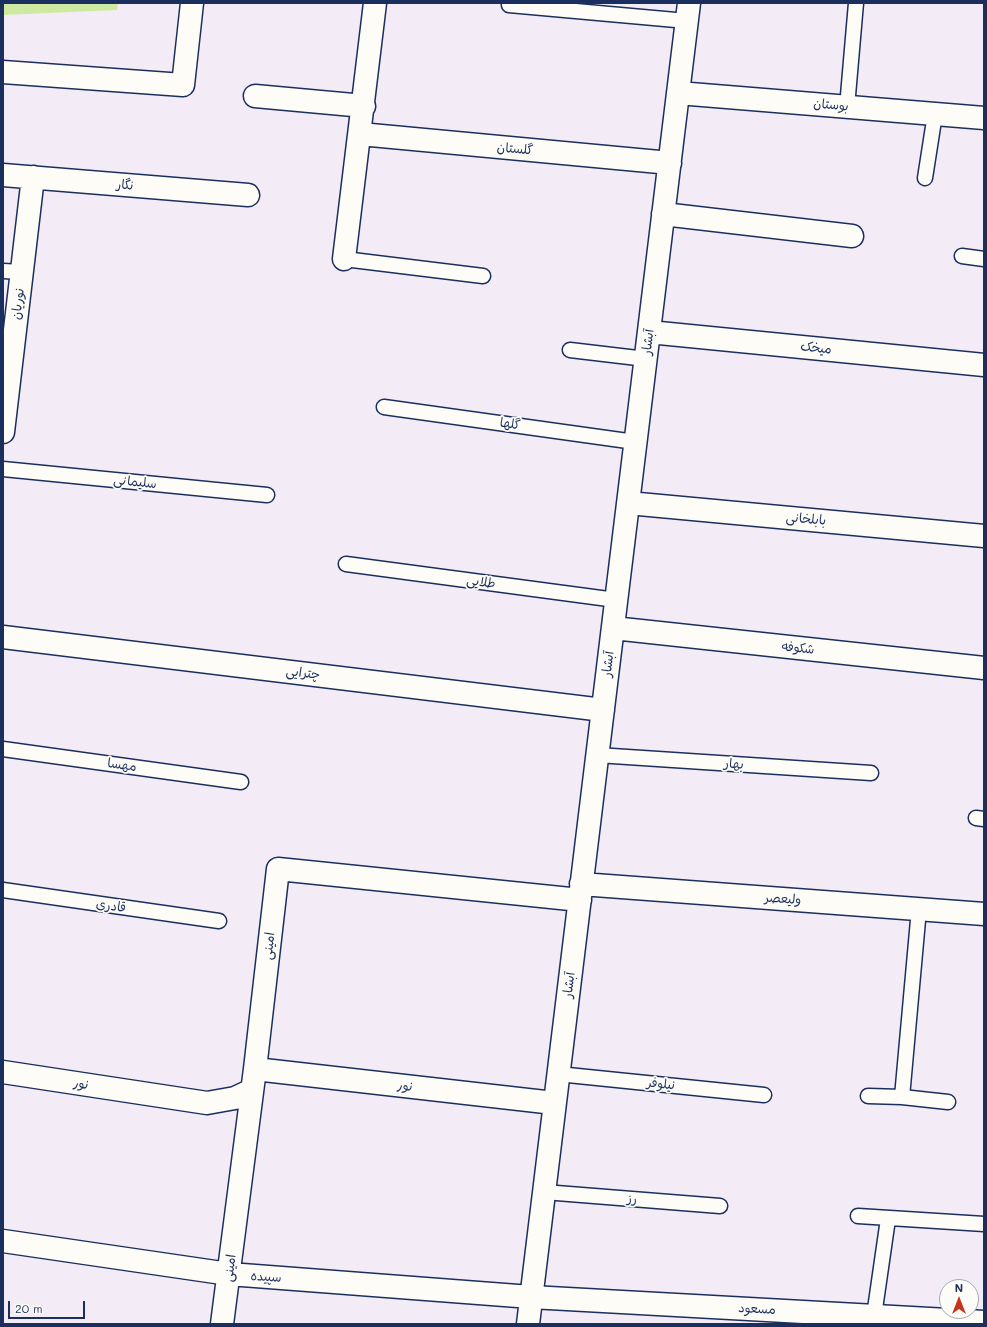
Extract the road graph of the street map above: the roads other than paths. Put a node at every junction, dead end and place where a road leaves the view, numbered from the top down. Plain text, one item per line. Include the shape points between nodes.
1 (192, 3) edge
2 (375, 3) edge
3 (856, 3) edge
4 (510, 6) dead end
5 (688, 12) edge
6 (3, 72) edge
7 (678, 93) junction
8 (255, 96) dead end
9 (364, 106) junction
10 (847, 107) junction
11 (934, 114) junction
12 (984, 118) edge
13 (360, 134) junction
14 (670, 163) junction
15 (3, 175) edge
16 (33, 177) junction
17 (926, 178) dead end
18 (248, 195) dead end
19 (663, 214) junction
20 (852, 236) dead end
21 (962, 256) dead end
22 (344, 259) joint
23 (984, 259) edge
24 (12, 272) edge
25 (483, 276) dead end
26 (649, 332) junction
27 (570, 350) dead end
28 (646, 359) junction
29 (984, 365) edge
30 (384, 407) dead end
31 (3, 432) edge
32 (635, 442) junction
33 (3, 469) edge
34 (267, 494) dead end
35 (628, 503) junction
36 (984, 536) edge
37 (346, 564) dead end
38 (616, 600) junction
39 (613, 628) junction
40 (3, 637) edge
41 (984, 668) edge
42 (603, 710) junction
43 (3, 749) edge
44 (597, 754) junction
45 (871, 773) dead end
46 (241, 782) dead end
47 (3, 890) edge
48 (580, 892) junction
49 (919, 909) junction
50 (984, 914) edge
51 (219, 921) dead end
52 (3, 1072) edge
53 (558, 1074) junction
54 (254, 1080) junction
55 (764, 1095) dead end
56 (868, 1096) dead end
57 (902, 1097) junction
58 (948, 1102) dead end
59 (554, 1103) junction
60 (544, 1192) junction
61 (720, 1206) dead end
62 (858, 1216) dead end
63 (888, 1219) junction
64 (984, 1224) edge
65 (3, 1241) edge
66 (229, 1274) junction
67 (531, 1297) junction
68 (874, 1316) junction
69 (959, 1322) edge
70 (984, 1322) edge
71 (222, 1324) edge
72 (528, 1324) edge

1 - 6 street via 183,85
2 - 9 street
3 - 10 lane
4 - 5 lane
5 - 7 street, آبشار
7 - 10 street, بوستان
7 - 14 street, آبشار
8 - 9 street
9 - 13 street
10 - 11 street, بوستان
11 - 12 street, بوستان
11 - 17 lane
13 - 14 street, گلستان
13 - 22 street
14 - 19 street, آبشار
15 - 16 street, نگار
16 - 18 street, نگار
16 - 24 street, نوریان
19 - 20 street
19 - 26 street, آبشار
21 - 23 lane
22 - 25 lane
24 - 31 street, نوریان
26 - 28 street, آبشار
26 - 29 street, میخک
27 - 28 lane
28 - 32 street, آبشار
30 - 32 lane, گلها
32 - 35 street, آبشار
33 - 34 lane, سلیمانی
35 - 36 street, بابلخانی
35 - 38 street, آبشار
37 - 38 lane, طلایی
38 - 39 street, آبشار
39 - 41 street, شکوفه
39 - 42 street, آبشار
40 - 42 street, چترایی
42 - 44 street, آبشار
43 - 46 lane, مهسا
44 - 45 lane, بهار
44 - 48 street, آبشار
47 - 51 lane, قادری
48 - 49 street, ولیعصر
48 - 53 street, آبشار
48 - 54 street, امینی via 278,869
49 - 50 street, ولیعصر
49 - 57 lane
52 - 54 street, نور via 208,1103 235,1098
53 - 55 lane, نیلوفر
53 - 59 street, آبشار
54 - 59 street, نور
54 - 66 street, امینی
56 - 57 lane
57 - 58 lane
59 - 60 street, آبشار
60 - 61 lane, رز
60 - 67 street, آبشار
62 - 63 lane
63 - 64 lane
63 - 68 lane
65 - 66 street, سپیده
66 - 67 street, سپیده
66 - 71 street, امینی
67 - 68 street, مسعود
67 - 72 street, آبشار
68 - 69 street, مسعود
69 - 70 street, مسعود

